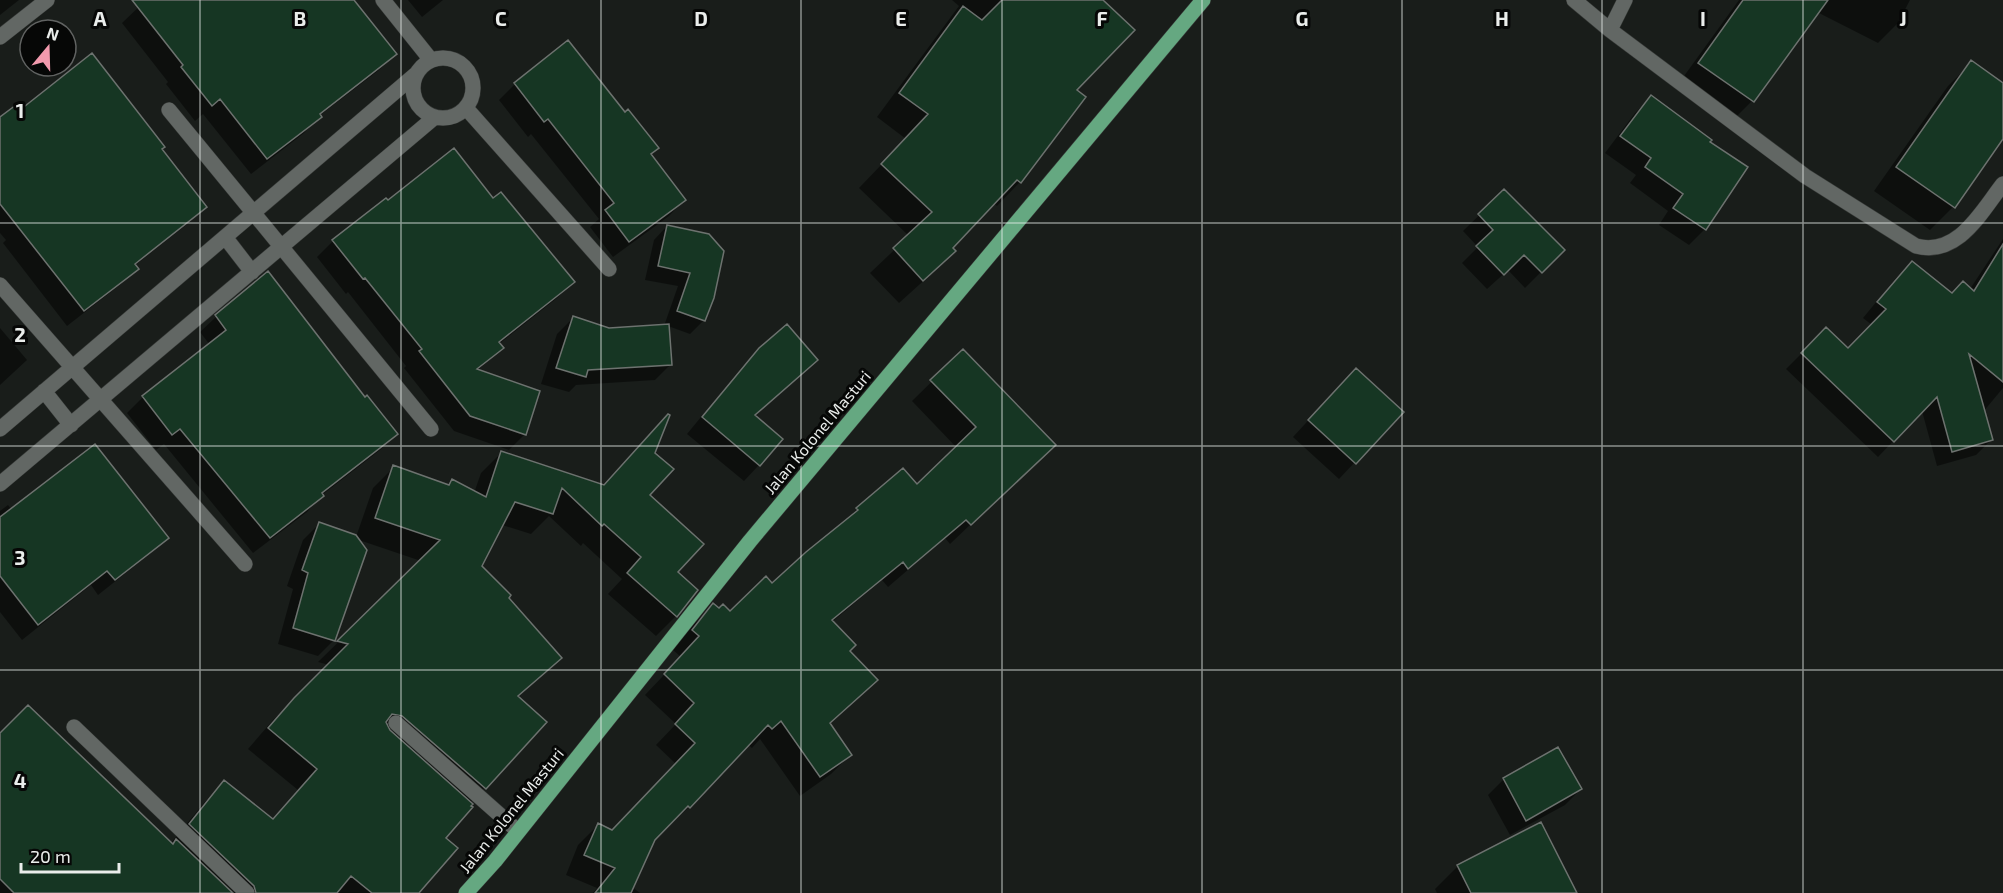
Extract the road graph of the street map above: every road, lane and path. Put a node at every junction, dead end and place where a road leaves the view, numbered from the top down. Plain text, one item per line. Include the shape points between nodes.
1 (47, 0) edge
2 (383, 0) edge
3 (1203, 0) edge
4 (1574, 0) edge
5 (1625, 0) edge
6 (1610, 30) junction
7 (0, 37) edge
8 (431, 60) junction
9 (416, 74) junction
10 (466, 108) junction
11 (169, 110) dead end
12 (435, 117) junction
13 (2003, 184) edge
14 (253, 213) junction
15 (225, 237) junction
16 (281, 247) junction
17 (609, 269) dead end
18 (252, 272) junction
19 (0, 285) edge
20 (72, 367) junction
21 (44, 392) junction
22 (100, 400) junction
23 (71, 424) junction
24 (0, 429) edge
25 (431, 429) dead end
26 (0, 484) edge
27 (245, 564) dead end
28 (396, 723) dead end
29 (74, 727) dead end
30 (518, 831) junction
31 (247, 893) edge
32 (466, 893) edge

1 - 7 street
2 - 8 street
3 - 30 main road, Jalan Kolonel Masturi via 750,541
4 - 6 street
5 - 6 street
6 - 13 street via 1805,176 1916,246 1931,248 1954,241
8 - 9 street
8 - 10 street via 451,59 468,70 473,89
9 - 12 street via 412,87 415,100 423,111
9 - 14 street
10 - 12 street via 452,117
10 - 17 street
11 - 14 street
12 - 16 street
14 - 15 street
14 - 16 street
15 - 18 street
15 - 20 street
16 - 18 street
16 - 25 street
18 - 22 street
19 - 20 street
20 - 21 street
20 - 22 street
21 - 23 street
21 - 24 street
22 - 23 street
22 - 27 street
23 - 26 street
28 - 30 street
29 - 31 street
30 - 32 main road, Jalan Kolonel Masturi

